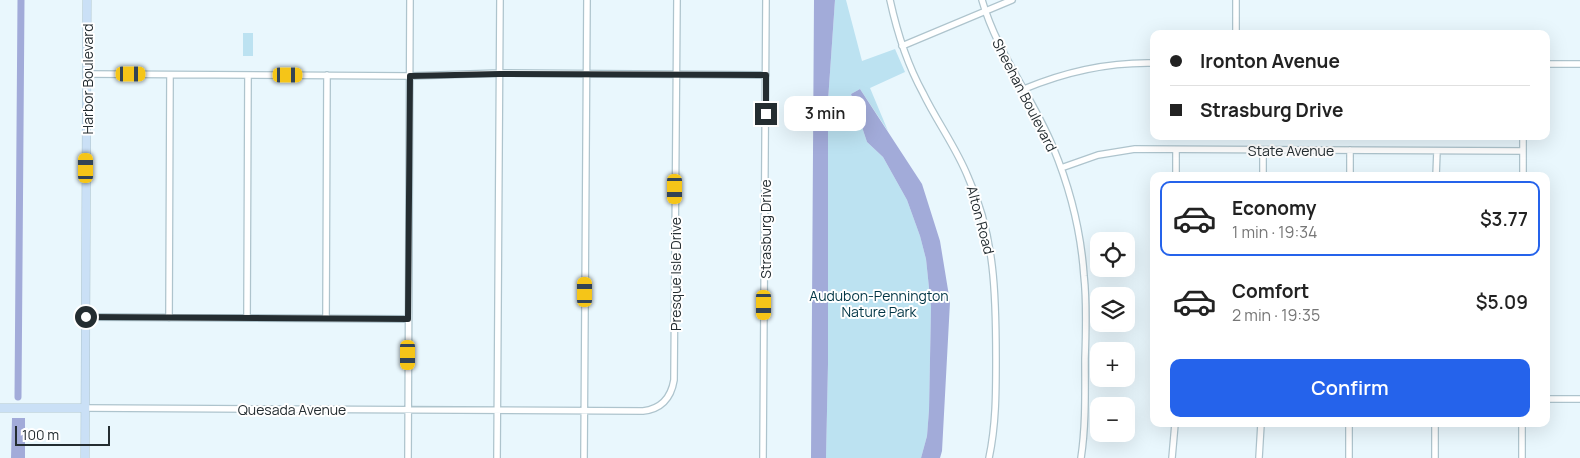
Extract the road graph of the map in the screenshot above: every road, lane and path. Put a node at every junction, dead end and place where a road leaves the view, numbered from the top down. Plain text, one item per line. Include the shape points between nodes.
1 (87, 0) edge
2 (410, 0) edge
3 (500, 0) edge
4 (587, 0) edge
5 (677, 0) edge
6 (766, 0) edge
7 (890, 0) edge
8 (982, 0) edge
9 (1012, 0) edge
10 (1236, 0) edge
11 (985, 11) junction
12 (1236, 30) edge
13 (902, 46) junction
14 (1150, 63) edge
15 (1550, 64) edge
16 (1580, 64) edge
17 (87, 74) junction
18 (170, 74) junction
19 (500, 74) junction
20 (586, 74) junction
21 (248, 75) junction
22 (327, 75) junction
23 (676, 75) junction
24 (766, 75) junction
25 (410, 76) junction
26 (1024, 89) junction
27 (1523, 140) edge
28 (1176, 150) junction
29 (1263, 150) junction
30 (1350, 150) junction
31 (1436, 151) junction
32 (1523, 151) junction
33 (1061, 168) junction
34 (1176, 172) edge
35 (1263, 172) edge
36 (1350, 172) edge
37 (1436, 172) edge
38 (1523, 172) edge
39 (86, 317) junction
40 (169, 318) junction
41 (247, 318) junction
42 (326, 318) junction
43 (408, 319) junction
44 (1550, 399) edge
45 (1580, 399) edge
46 (0, 408) edge
47 (85, 408) junction
48 (408, 410) junction
49 (497, 410) junction
50 (584, 411) junction
51 (1175, 427) edge
52 (1262, 427) edge
53 (1349, 427) edge
54 (1436, 427) edge
55 (1522, 427) edge
56 (85, 458) edge
57 (408, 458) edge
58 (497, 458) edge
59 (584, 458) edge
60 (763, 458) edge
61 (989, 458) edge
62 (1081, 458) edge
63 (1172, 458) edge
64 (1259, 458) edge
65 (1348, 458) edge
66 (1435, 458) edge
67 (1522, 458) edge

1 - 17 street, Harbor Boulevard
2 - 25 street
3 - 19 street
4 - 20 street
5 - 23 street, Presque Isle Drive
6 - 24 street, Strasburg Drive
7 - 13 street, Alton Road
8 - 11 street, Sheehan Boulevard
9 - 11 street
10 - 12 street
11 - 13 street
11 - 26 street, Sheehan Boulevard via 1002,51
13 - 61 street, Alton Road via 922,92 970,179 989,241 996,306 996,405
14 - 26 street via 1086,68
15 - 16 street
17 - 18 street
17 - 39 street, Harbor Boulevard
18 - 21 street
18 - 40 street
19 - 20 street
19 - 25 street
19 - 49 street
20 - 23 street
20 - 50 street
21 - 22 street
21 - 41 street
22 - 25 street
22 - 42 street
23 - 24 street
23 - 50 street, Presque Isle Drive via 673,388 665,402 650,410
24 - 60 street, Strasburg Drive
25 - 43 street
26 - 33 street, Sheehan Boulevard
27 - 32 street
28 - 29 street, State Avenue
28 - 33 street, State Avenue via 1113,151
28 - 34 street
29 - 30 street, State Avenue
29 - 35 street
30 - 31 street, State Avenue
30 - 36 street
31 - 32 street, State Avenue
31 - 37 street
32 - 38 street
33 - 62 street, Sheehan Boulevard via 1077,222 1086,297 1085,425
39 - 40 street
39 - 47 street, Harbor Boulevard
40 - 41 street
41 - 42 street
42 - 43 street
43 - 48 street
44 - 45 street
46 - 47 street, Quesada Avenue
47 - 48 street, Quesada Avenue
47 - 56 street, Harbor Boulevard
48 - 49 street, Quesada Avenue
48 - 57 street
49 - 50 street, Quesada Avenue
49 - 58 street
50 - 59 street
51 - 63 street
52 - 64 street
53 - 65 street
54 - 66 street
55 - 67 street

